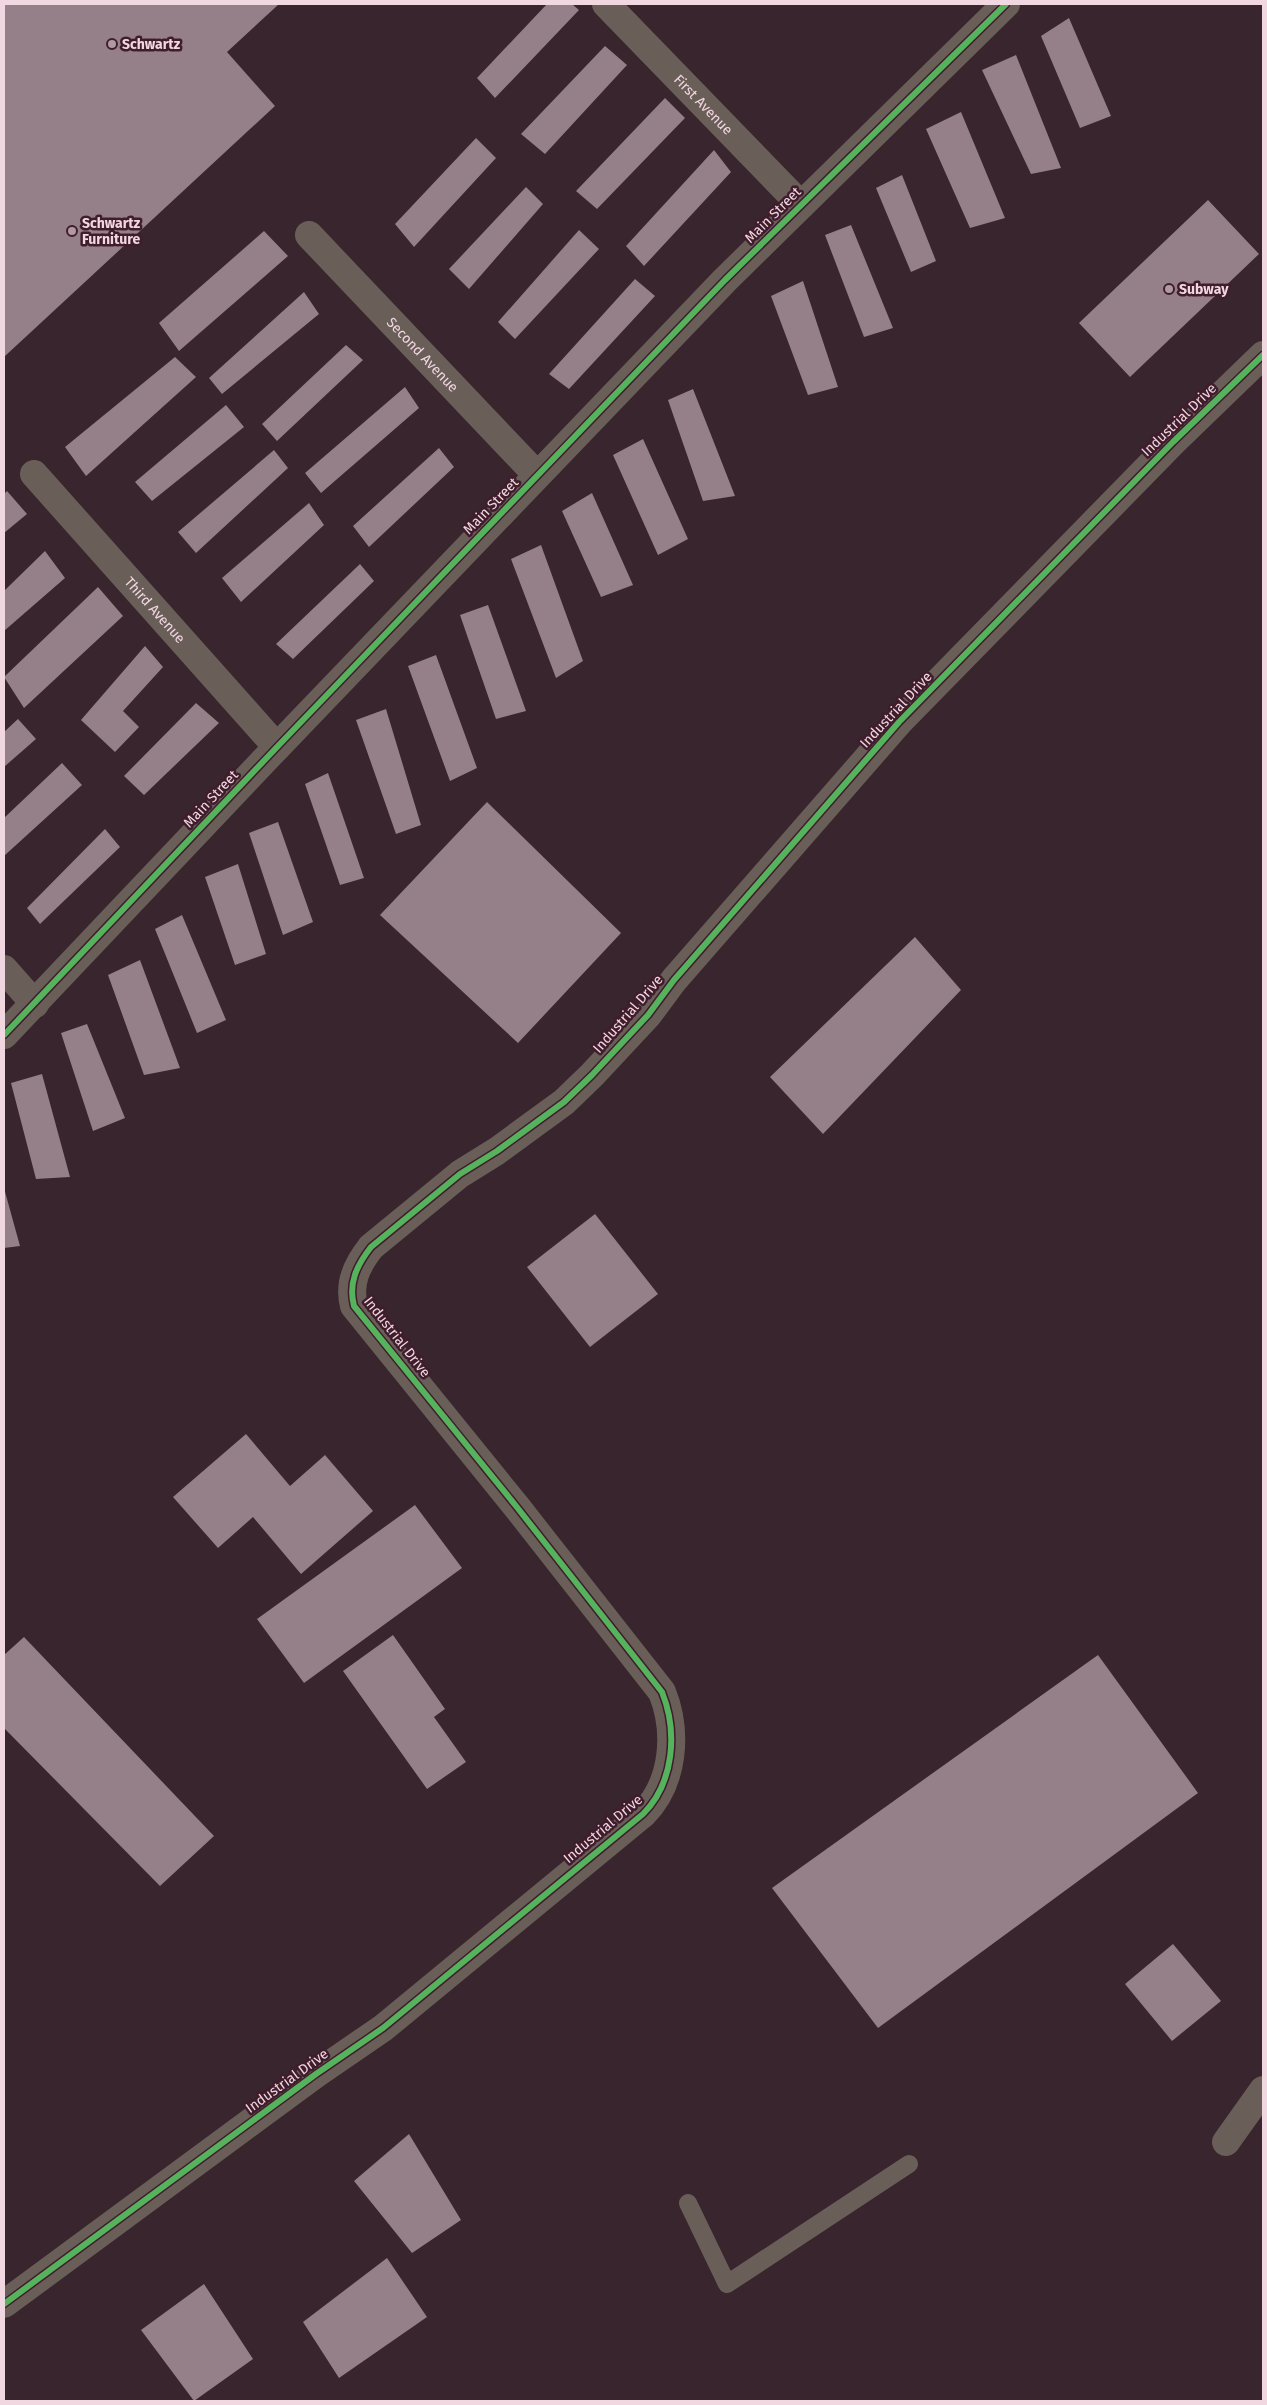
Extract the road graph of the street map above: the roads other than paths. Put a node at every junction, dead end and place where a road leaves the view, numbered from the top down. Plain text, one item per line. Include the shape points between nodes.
1 (606, 4) edge
2 (1006, 4) edge
3 (801, 205) junction
4 (309, 235) dead end
5 (1263, 355) edge
6 (34, 474) dead end
7 (538, 475) junction
8 (277, 747) junction
9 (4, 969) edge
10 (35, 1004) junction
11 (4, 1035) edge
12 (1263, 2090) edge
13 (1226, 2142) dead end
14 (910, 2164) dead end
15 (688, 2203) dead end
16 (4, 2304) edge

1 - 3 street, First Avenue
2 - 3 street, Main Street
3 - 7 street, Main Street
4 - 7 street, Second Avenue
5 - 16 street, Industrial Drive via 1173,442 900,722 592,1076 564,1102 460,1174 371,1247 355,1274 354,1306 662,1692 672,1736 666,1780 658,1796 643,1814 383,2028
6 - 8 street, Third Avenue
7 - 8 street, Main Street
8 - 10 street, Main Street
9 - 10 street
10 - 11 street, Main Street
12 - 13 street
14 - 15 lane via 727,2284

